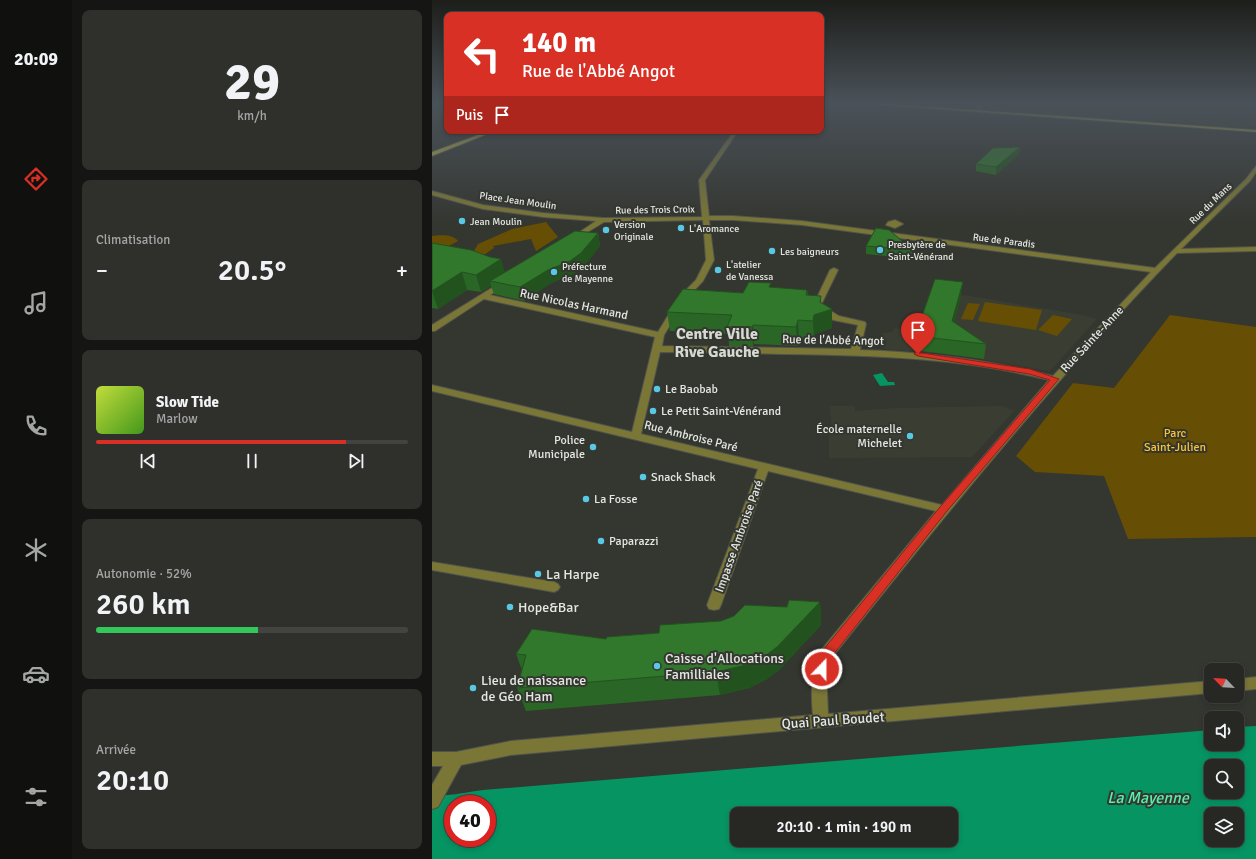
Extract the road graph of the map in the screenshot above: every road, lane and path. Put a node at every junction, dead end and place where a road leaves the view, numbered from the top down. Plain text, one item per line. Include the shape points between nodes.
1 (458, 144) edge
2 (727, 144) edge
3 (432, 154) edge
4 (1256, 168) edge
5 (432, 193) edge
6 (707, 218) junction
7 (603, 220) junction
8 (892, 226) dead end
9 (887, 234) junction
10 (563, 244) edge
11 (1256, 249) edge
12 (1175, 251) junction
13 (834, 270) dead end
14 (1156, 270) junction
15 (507, 280) edge
16 (483, 296) junction
17 (432, 329) edge
18 (660, 335) junction
19 (657, 349) junction
20 (856, 351) junction
21 (1055, 379) junction
22 (432, 388) edge
23 (636, 435) junction
24 (764, 468) junction
25 (943, 509) junction
26 (432, 566) edge
27 (554, 587) dead end
28 (714, 605) dead end
29 (1256, 684) edge
30 (1244, 685) edge
31 (1204, 688) edge
32 (821, 720) junction
33 (432, 758) edge
34 (456, 759) junction
35 (432, 801) edge

1 - 3 main road
2 - 6 street via 702,180
4 - 12 street, Rue du Mans via 1248,180
5 - 7 street, Place Jean Moulin via 483,207
6 - 7 street, Rue des Trois Croix
6 - 9 street, Rue de Paradis via 802,223
6 - 18 street via 710,260 699,281 683,298
7 - 10 street
8 - 9 street
9 - 14 street, Rue de Paradis
11 - 12 street
12 - 14 street, Rue Sainte-Anne
13 - 20 street via 817,306 836,318 862,324
14 - 21 street, Rue Sainte-Anne
15 - 16 street
16 - 17 street
16 - 18 street, Rue Nicolas Harmand
18 - 19 street
19 - 20 street, Rue de l'Abbé Angot
19 - 23 street
20 - 21 street, Rue de l'Abbé Angot via 918,354 1030,372
21 - 25 street, Rue Sainte-Anne
22 - 23 street, Rue Ambroise Paré
23 - 24 street, Rue Ambroise Paré
24 - 25 street, Rue Ambroise Paré
24 - 28 street, Impasse Ambroise Paré
25 - 32 street, Rue Sainte-Anne via 823,658 819,707
26 - 27 street
29 - 30 street
31 - 32 street, Quai Paul Boudet
32 - 34 street, Quai Paul Boudet via 511,748
33 - 34 street, Quai Paul Boudet
34 - 35 street

